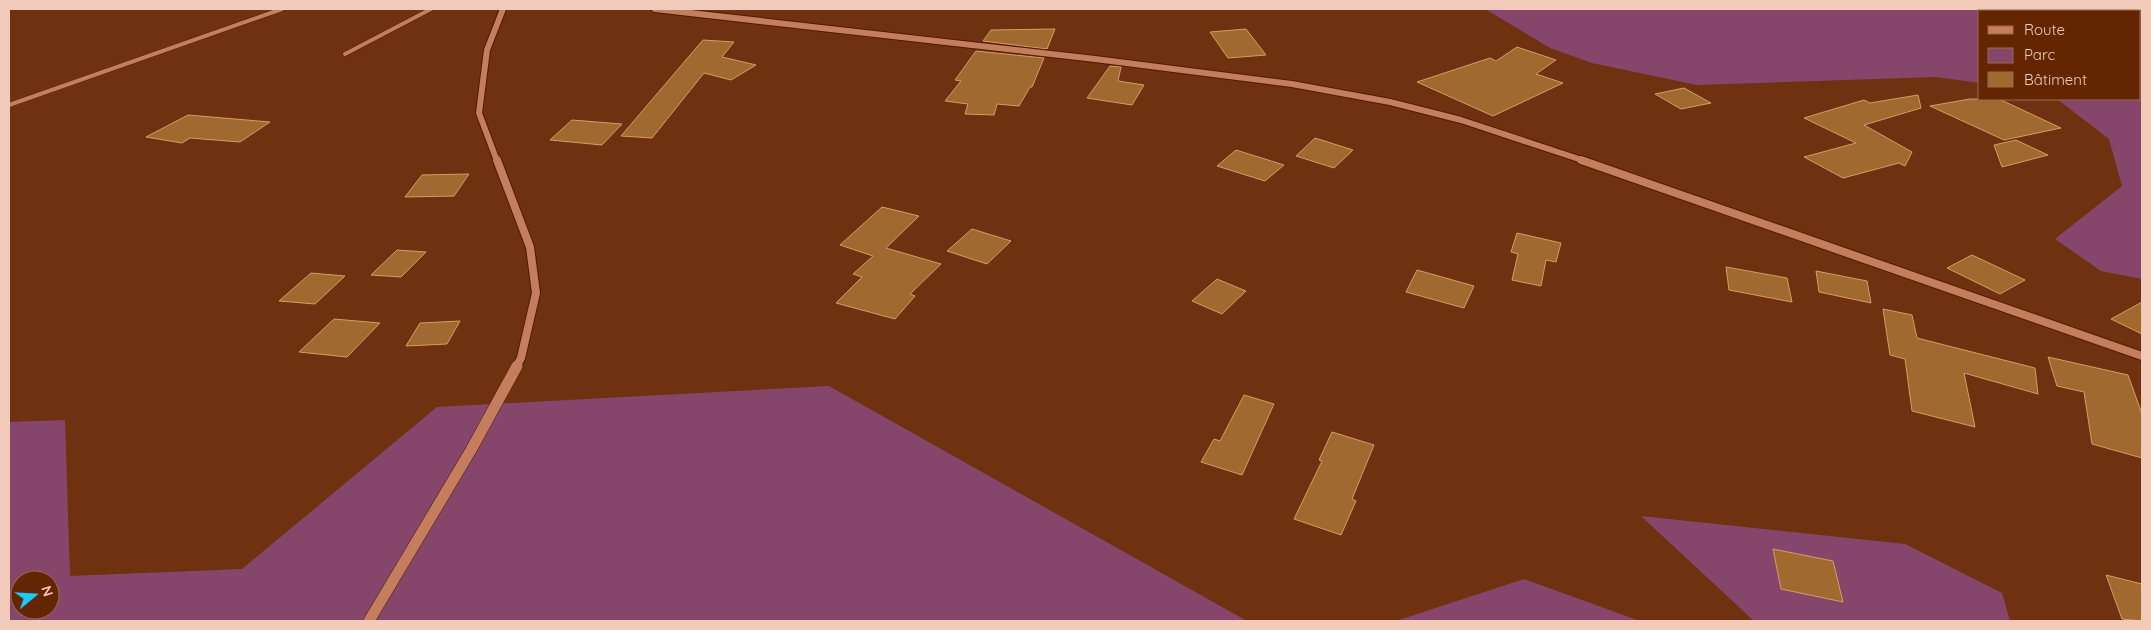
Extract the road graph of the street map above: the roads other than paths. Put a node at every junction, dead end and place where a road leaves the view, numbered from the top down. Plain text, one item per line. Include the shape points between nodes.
1 (282, 9) edge
2 (431, 9) edge
3 (504, 9) edge
4 (655, 9) edge
5 (344, 54) dead end
6 (9, 105) edge
7 (2142, 356) edge
8 (369, 621) edge

1 - 6 street
2 - 5 street
3 - 8 street via 488,50 479,113 530,247 536,293 521,358 471,450
4 - 7 street via 1095,59 1292,84 1390,102 1461,120 1553,150

